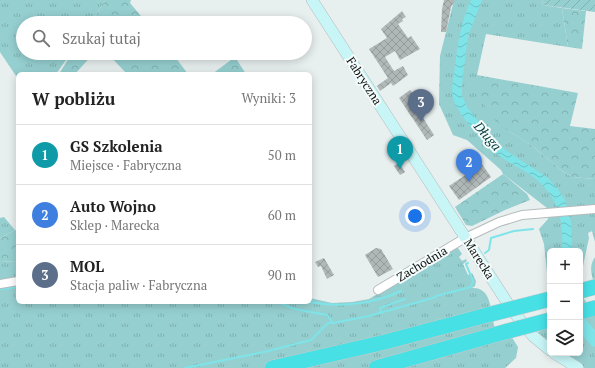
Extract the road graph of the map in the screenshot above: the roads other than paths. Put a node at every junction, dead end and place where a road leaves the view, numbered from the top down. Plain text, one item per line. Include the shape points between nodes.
1 (312, 0) edge
2 (416, 162) joint
3 (591, 209) edge
4 (466, 238) junction
5 (16, 281) edge
6 (0, 284) edge
7 (595, 287) edge
8 (378, 290) dead end
9 (583, 290) edge
10 (547, 300) edge
11 (595, 308) edge
12 (583, 311) edge
13 (547, 321) edge
14 (547, 348) edge
15 (559, 356) edge
16 (272, 368) edge
17 (376, 368) edge
18 (578, 368) edge

1 - 2 street, Fabryczna
2 - 4 street, Marecka
3 - 4 street, Zachodnia via 522,214 498,222
4 - 8 street, Zachodnia
4 - 14 street, Marecka via 517,318
5 - 6 street
7 - 9 highway
10 - 16 highway, bridge
11 - 12 highway
13 - 17 highway, bridge
15 - 18 street

